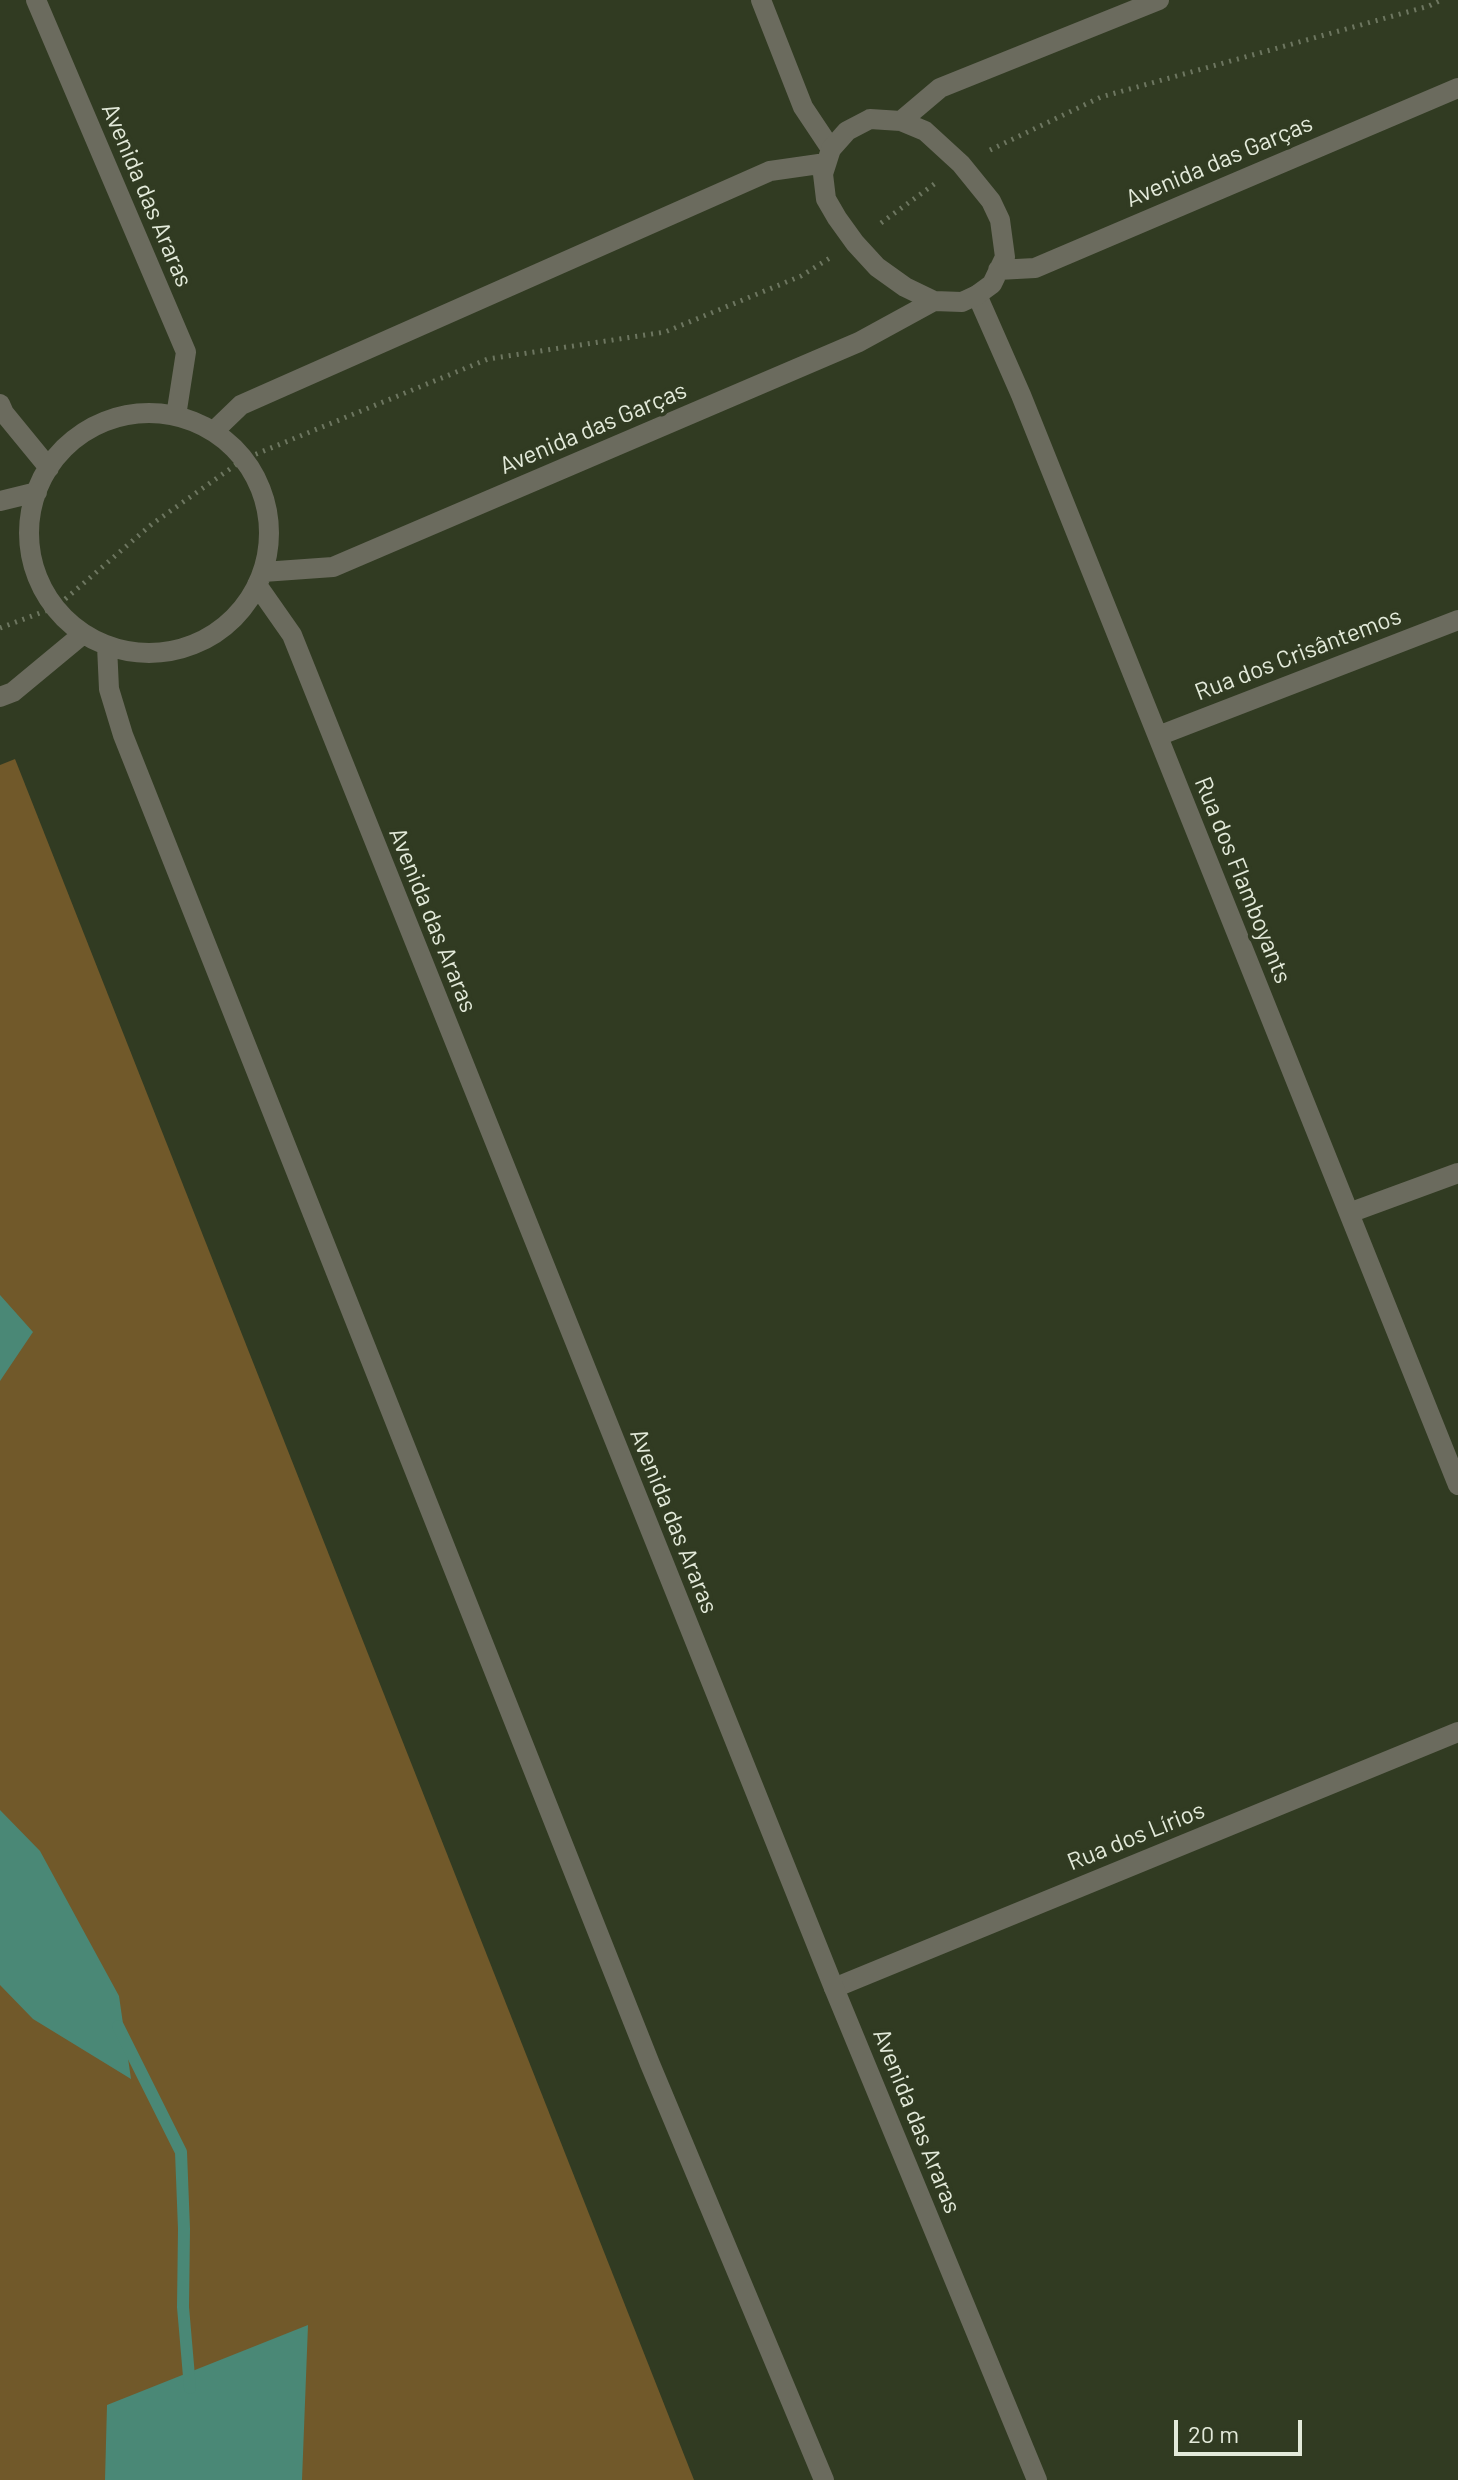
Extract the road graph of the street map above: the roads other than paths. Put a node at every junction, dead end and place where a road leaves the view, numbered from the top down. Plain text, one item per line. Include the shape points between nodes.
1 (36, 0) edge
2 (761, 0) edge
3 (1159, 0) edge
4 (1458, 88) edge
5 (901, 121) junction
6 (828, 156) junction
7 (998, 270) junction
8 (977, 295) junction
9 (934, 301) junction
10 (0, 404) edge
11 (176, 416) junction
12 (214, 431) junction
13 (49, 468) junction
14 (37, 492) junction
15 (0, 501) edge
16 (260, 579) junction
17 (1458, 620) edge
18 (83, 634) junction
19 (107, 646) junction
20 (0, 697) edge
21 (1158, 736) junction
22 (1458, 1173) edge
23 (1349, 1213) junction
24 (1458, 1485) edge
25 (1458, 1732) edge
26 (834, 1988) junction
27 (824, 2480) edge
28 (1037, 2480) edge

1 - 11 street, Avenida das Araras via 186,352
2 - 6 street
3 - 5 street via 940,88
4 - 7 street, Avenida das Garças via 1035,268
5 - 6 street via 870,119 847,131
5 - 7 street via 925,131 991,201 1000,220 1005,257
6 - 9 street via 823,174 826,199 855,243 877,267
6 - 12 street via 770,171 241,405
7 - 8 street via 992,284
8 - 9 street via 962,302
8 - 21 street, Rua dos Flamboyants
9 - 16 street, Avenida das Garças via 859,342 333,567
10 - 13 street
11 - 12 street
11 - 13 street via 152,412 104,421 64,449
12 - 16 street via 244,459 263,492 269,545
13 - 14 street
14 - 15 street
14 - 18 street via 30,518 35,571 46,596
16 - 19 street via 231,621 194,644 151,653
16 - 26 street, Avenida das Araras via 292,635
17 - 21 street, Rua dos Crisântemos
18 - 19 street
18 - 20 street
19 - 27 street via 109,689 123,735 644,2049
21 - 23 street, Rua dos Flamboyants
22 - 23 street
23 - 24 street, Rua dos Flamboyants
25 - 26 street, Rua dos Lírios
26 - 28 street, Avenida das Araras

